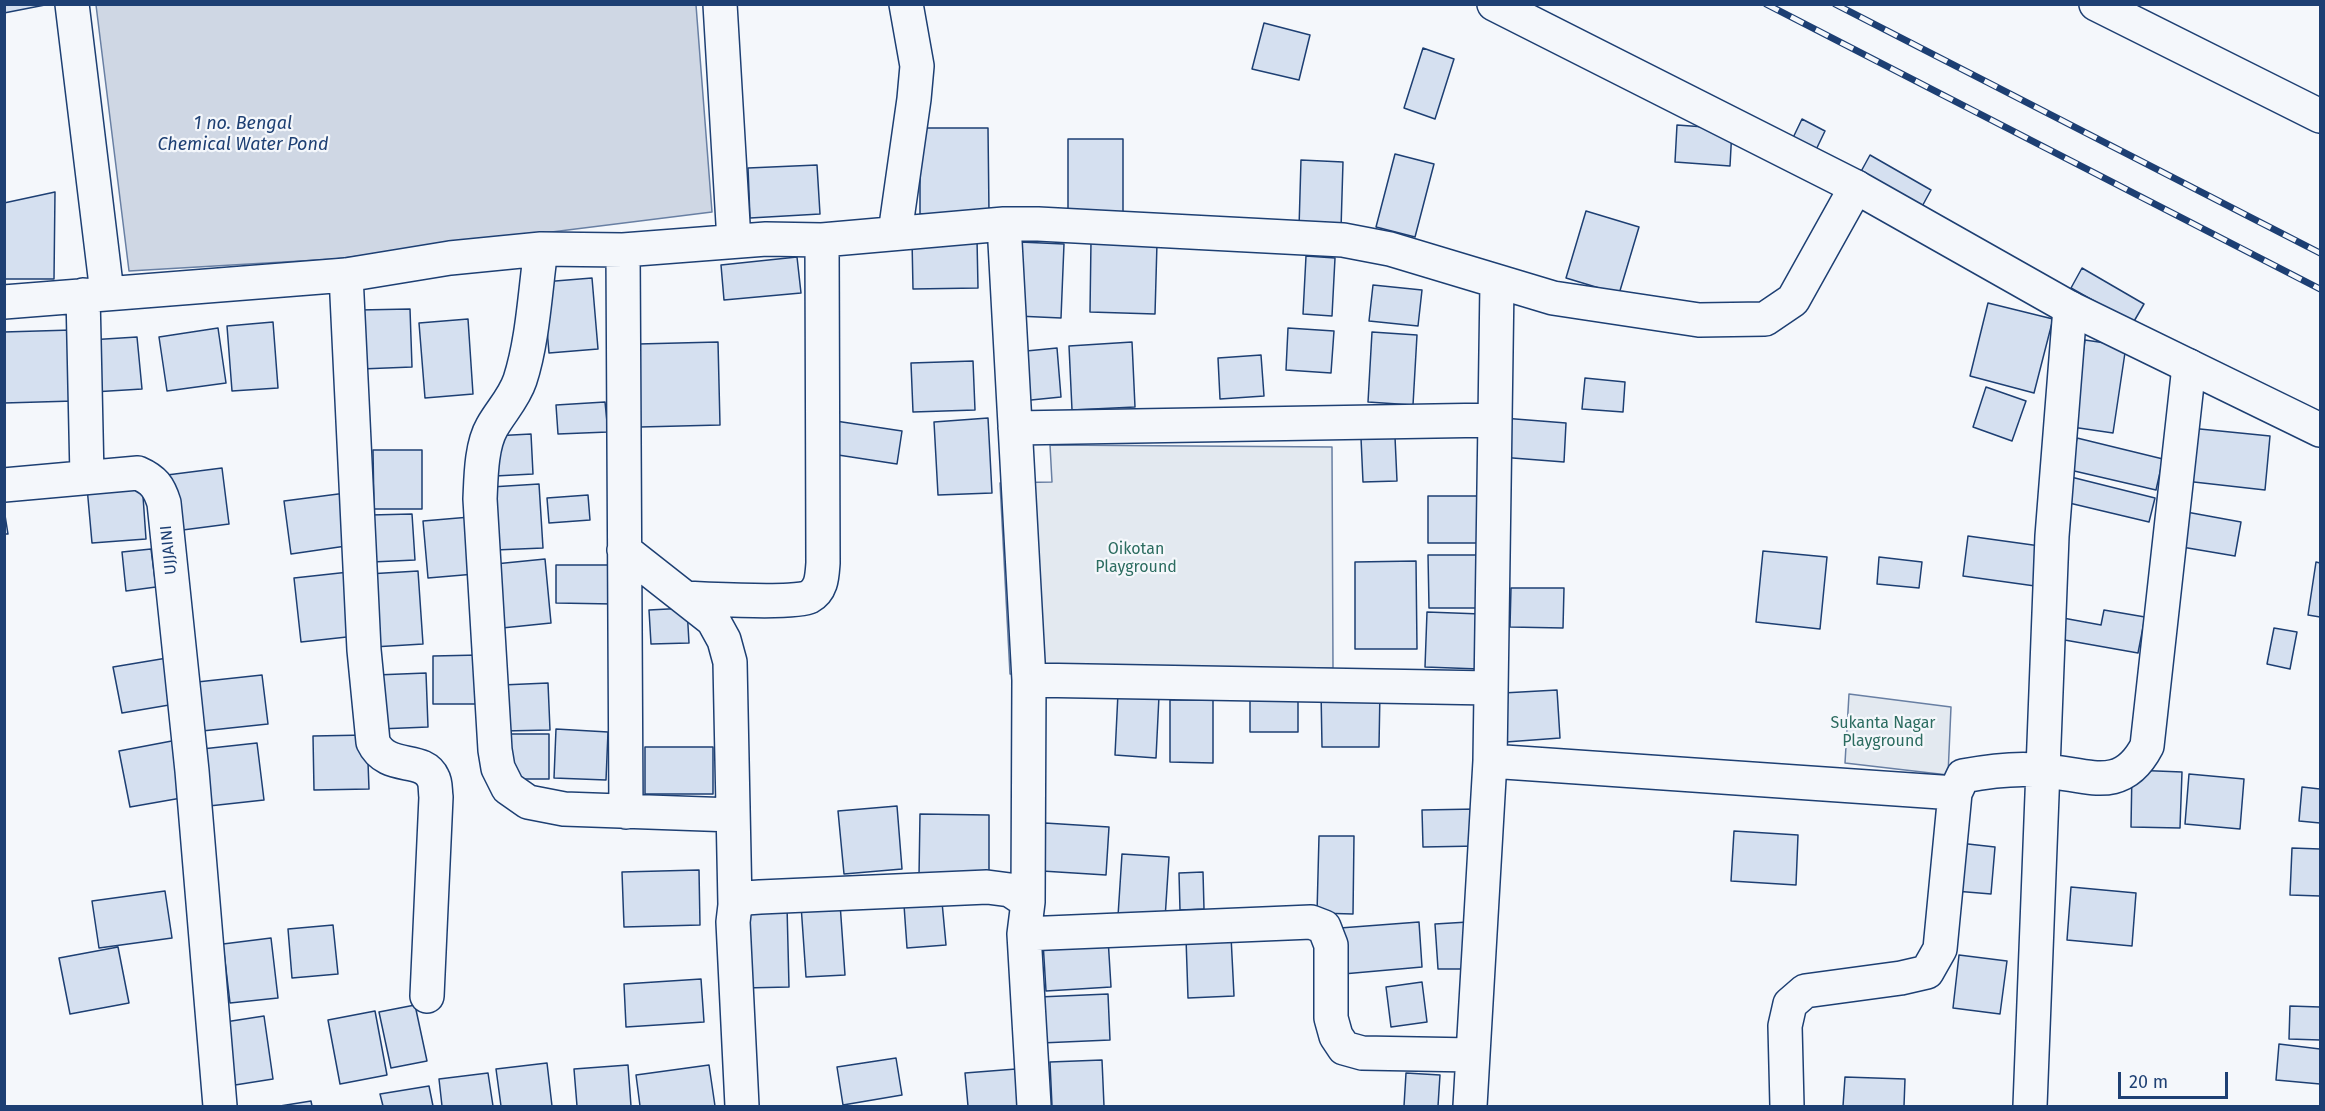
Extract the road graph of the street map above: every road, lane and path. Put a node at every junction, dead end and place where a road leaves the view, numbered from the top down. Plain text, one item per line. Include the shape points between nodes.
1 (72, 4) edge
2 (720, 4) edge
3 (906, 4) edge
4 (1494, 4) edge
5 (2096, 4) edge
6 (2320, 116) edge
7 (1856, 187) junction
8 (1004, 224) junction
9 (896, 232) junction
10 (822, 240) junction
11 (734, 241) junction
12 (541, 249) junction
13 (623, 250) junction
14 (346, 275) junction
15 (1497, 283) junction
16 (95, 294) junction
17 (4, 302) edge
18 (2070, 308) junction
19 (2189, 366) junction
20 (1495, 420) junction
21 (1015, 428) junction
22 (2320, 430) edge
23 (87, 477) junction
24 (4, 485) edge
25 (624, 550) junction
26 (686, 598) junction
27 (1029, 680) junction
28 (1491, 688) junction
29 (1490, 761) junction
30 (2045, 770) junction
31 (1955, 793) junction
32 (626, 812) junction
33 (733, 815) junction
34 (735, 905) junction
35 (1026, 918) junction
36 (427, 996) dead end
37 (1473, 1055) junction
38 (220, 1107) edge
39 (742, 1107) edge
40 (1034, 1107) edge
41 (1470, 1107) edge
42 (1787, 1107) edge
43 (2030, 1107) edge

1 - 16 street
2 - 11 street
3 - 9 street via 917,66
4 - 7 street
5 - 6 street
7 - 15 street via 1793,300 1765,318 1699,320 1553,298
7 - 18 street
8 - 9 street
8 - 15 street via 1343,240 1390,249
8 - 21 street
9 - 10 street
10 - 11 street
10 - 26 street via 821,585 809,597 788,600
11 - 13 street
12 - 13 street
12 - 14 street via 450,258
12 - 32 street via 519,381 490,429 482,466 480,499 495,750 508,789 528,802 564,809
13 - 25 street
14 - 16 street
14 - 36 street via 364,650 374,742 387,759 419,766 434,778
15 - 20 street
16 - 17 street
16 - 23 street
18 - 19 street
18 - 30 street via 2052,536
19 - 22 street
19 - 30 street via 2147,746 2140,759 2121,776 2099,780
20 - 21 street
20 - 28 street
21 - 27 street
23 - 24 street, UJJAINI
23 - 38 street, UJJAINI via 138,473 159,488 164,503 192,771
25 - 26 street
25 - 32 street
26 - 33 street via 713,620 730,662
27 - 28 street
27 - 35 street
28 - 29 street
29 - 31 street
29 - 37 street
30 - 31 street via 1963,776
30 - 43 street
31 - 42 street via 1940,949 1927,972 1805,991 1790,1004 1785,1026
32 - 33 street
33 - 34 street
34 - 35 street via 747,898 760,897 987,887 1011,890
34 - 39 street
35 - 37 street via 1311,922 1324,927 1331,945 1331,1018 1344,1048 1362,1053
35 - 40 street
37 - 41 street

